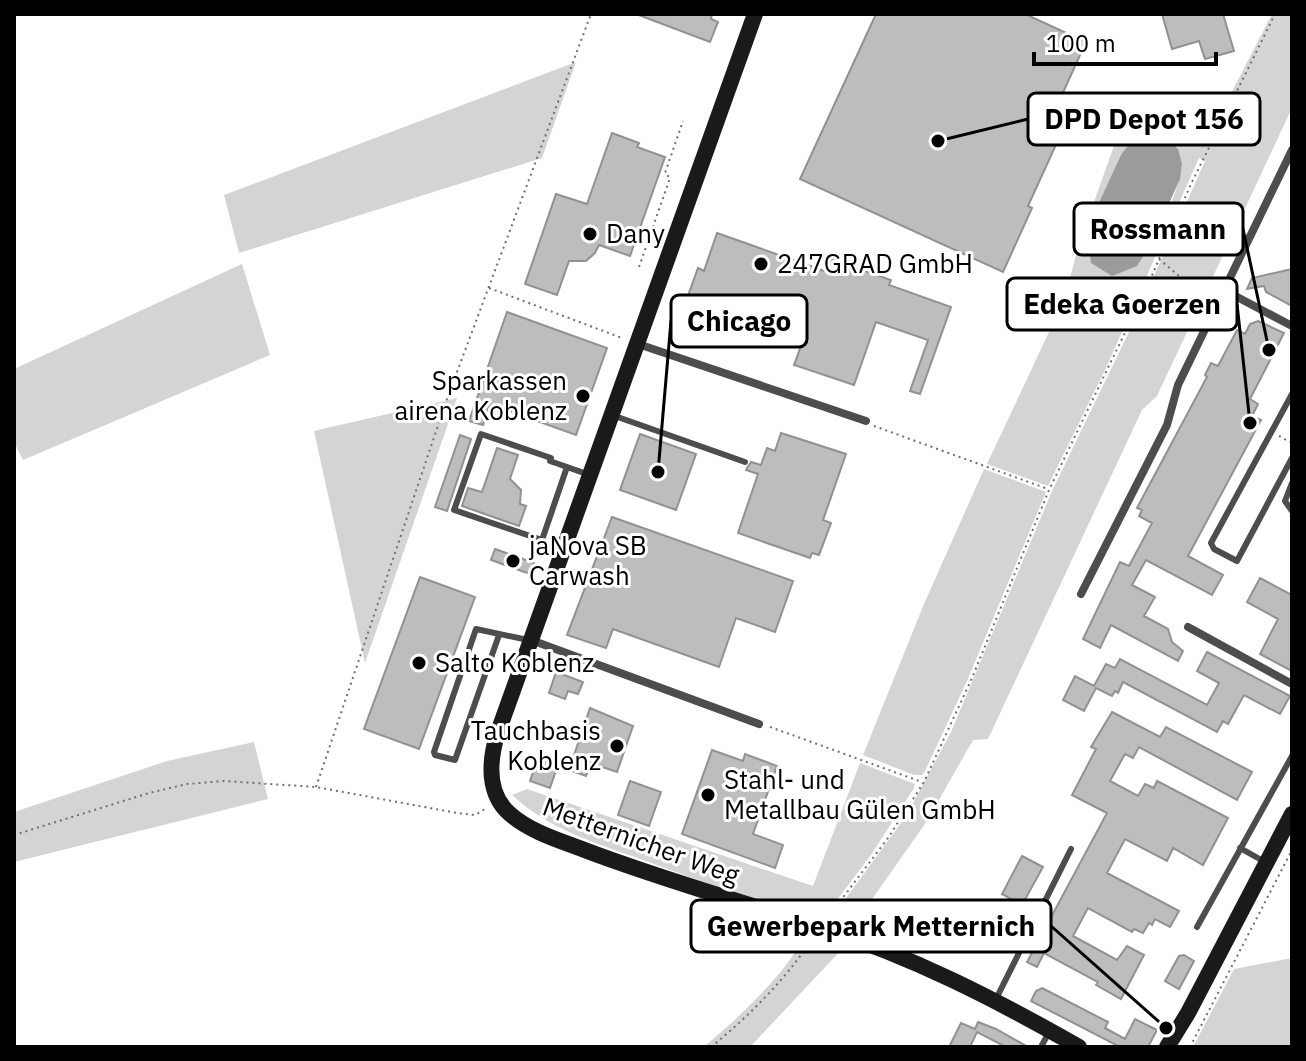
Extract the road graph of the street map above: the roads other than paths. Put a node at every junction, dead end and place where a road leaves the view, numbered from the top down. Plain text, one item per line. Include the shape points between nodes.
1 (755, 14) edge
2 (1292, 150) edge
3 (1224, 290) junction
4 (1292, 326) edge
5 (638, 344) junction
6 (1292, 394) edge
7 (612, 415) junction
8 (866, 421) road end
9 (1292, 458) edge
10 (745, 462) dead end
11 (567, 467) junction
12 (591, 475) junction
13 (1292, 483) edge
14 (1292, 511) edge
15 (1081, 594) dead end
16 (1188, 627) dead end
17 (499, 635) junction
18 (531, 640) junction
19 (1292, 684) edge
20 (759, 724) road end
21 (1292, 756) edge
22 (1292, 814) edge
23 (1240, 848) junction
24 (1071, 849) dead end
25 (1266, 863) junction
26 (1197, 927) dead end
27 (995, 1002) junction
28 (1188, 1013) junction
29 (1050, 1030) junction
30 (1041, 1047) edge
31 (1079, 1047) edge
32 (1167, 1047) edge
33 (1176, 1047) edge

1 - 5 street
2 - 3 street
3 - 4 street
3 - 15 street via 1178,385 1167,425
5 - 7 street
5 - 8 street
6 - 9 lane via 1211,543 1214,549 1237,561
7 - 10 lane
7 - 12 street
11 - 11 lane via 542,540 454,510 481,434
11 - 12 lane
12 - 18 street
13 - 14 lane via 1285,501
16 - 19 street
17 - 17 lane via 476,629 435,755 455,760
17 - 18 lane
18 - 20 street
18 - 27 street, Metternicher Weg via 493,748 492,783 500,802 522,823 691,889 820,927 923,965
21 - 23 lane
22 - 25 street
23 - 25 lane
23 - 26 lane
24 - 27 lane
25 - 28 street
27 - 29 street, Metternicher Weg
28 - 32 street
28 - 33 street
29 - 30 lane
29 - 31 street, Metternicher Weg

